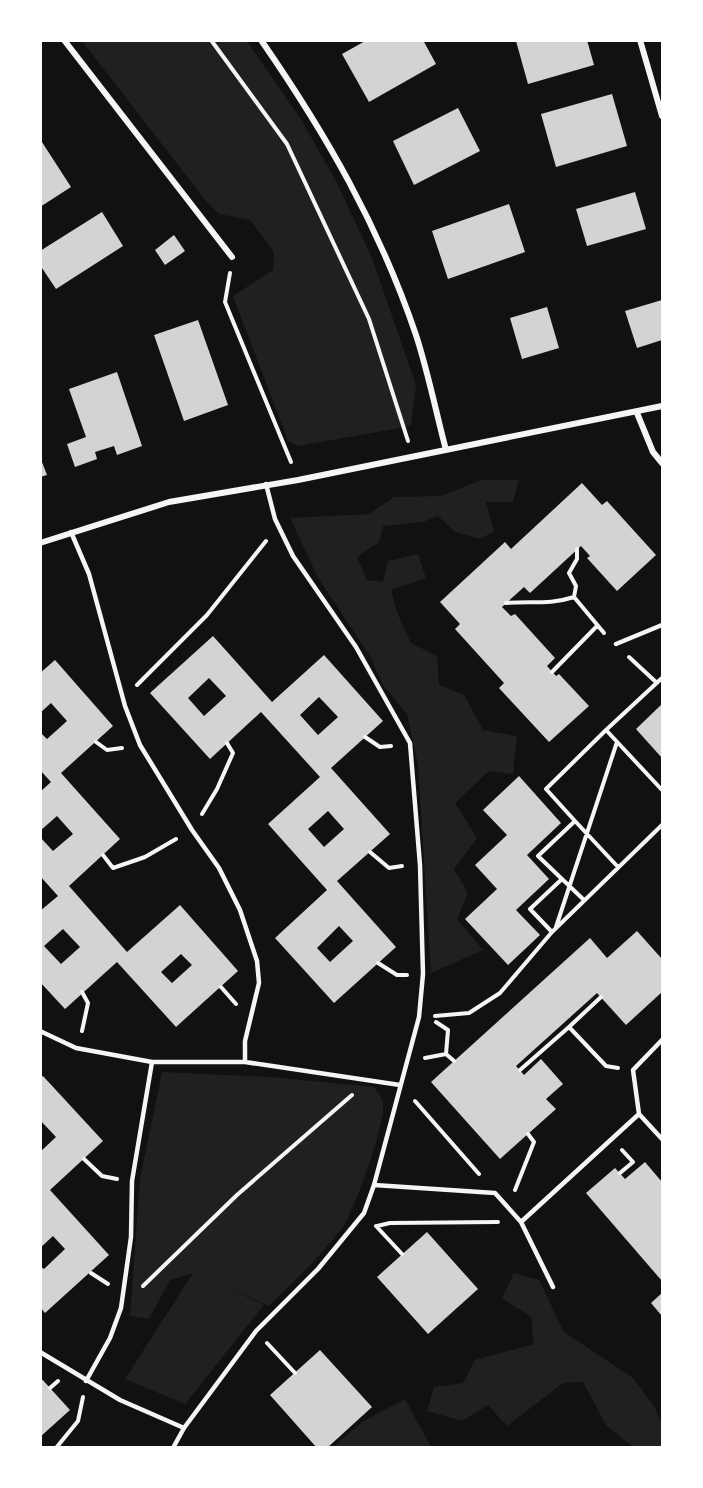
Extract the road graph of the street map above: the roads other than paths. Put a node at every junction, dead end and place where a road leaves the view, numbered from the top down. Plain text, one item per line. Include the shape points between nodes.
1 (64, 40) edge
2 (261, 40) edge
3 (640, 40) edge
4 (663, 116) edge
5 (232, 257) road end
6 (663, 406) edge
7 (638, 413) junction
8 (446, 450) junction
9 (663, 463) edge
10 (266, 484) junction
11 (70, 532) junction
12 (40, 543) edge
13 (663, 626) edge
14 (616, 644) dead end
15 (40, 1031) edge
16 (663, 1040) edge
17 (152, 1062) junction
18 (245, 1062) junction
19 (400, 1085) junction
20 (639, 1114) junction
21 (663, 1139) edge
22 (374, 1185) junction
23 (521, 1222) junction
24 (553, 1287) dead end
25 (40, 1352) edge
26 (86, 1381) junction
27 (184, 1428) junction
28 (173, 1448) edge

1 - 5 street
2 - 8 street via 340,162 388,262 416,337
3 - 4 street
6 - 7 street
7 - 8 street
7 - 9 street via 653,452
8 - 10 street
10 - 11 street via 169,502
10 - 19 lane via 293,556 356,647 410,743 420,865 423,974 419,1017
11 - 12 street
11 - 18 lane via 89,574 125,706 140,745 219,867 240,910 257,961 260,983 244,1041
13 - 14 lane
15 - 17 lane via 76,1048
16 - 20 lane via 633,1070
17 - 18 lane
17 - 26 lane via 132,1181 131,1237 121,1308 110,1338
18 - 19 lane
19 - 22 lane
20 - 21 lane
20 - 23 lane
22 - 23 lane via 495,1193
22 - 27 lane via 364,1213 318,1269 256,1331
23 - 24 lane
25 - 26 lane
26 - 27 lane
27 - 28 lane

